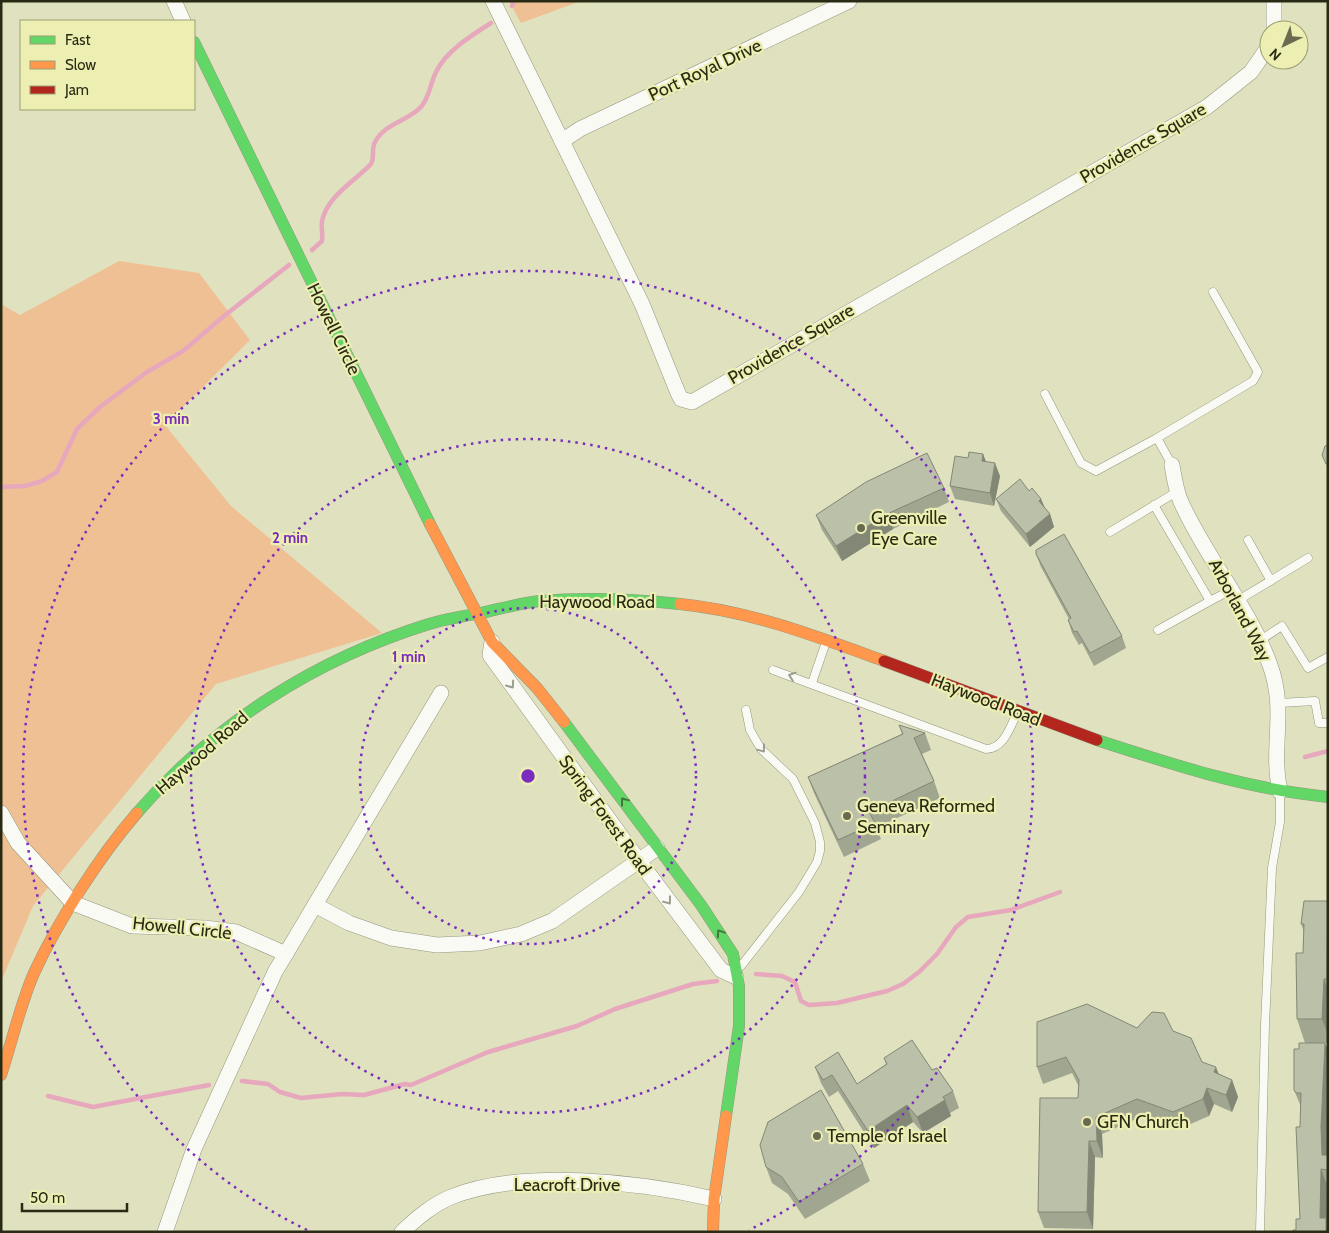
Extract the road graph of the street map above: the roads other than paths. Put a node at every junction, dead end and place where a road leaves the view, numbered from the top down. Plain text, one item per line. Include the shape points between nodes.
1 (174, 1) edge
2 (493, 1) edge
3 (849, 1) edge
4 (1274, 1) edge
5 (183, 20) edge
6 (1274, 20) edge
7 (195, 44) edge
8 (1259, 60) edge
9 (562, 141) junction
10 (1213, 292) dead end
11 (1045, 394) dead end
12 (1157, 438) junction
13 (1172, 465) joint
14 (1178, 492) junction
15 (1154, 505) junction
16 (1110, 532) dead end
17 (1248, 540) dead end
18 (1308, 558) dead end
19 (1271, 581) junction
20 (1234, 596) junction
21 (1210, 601) junction
22 (478, 613) junction
23 (1158, 630) dead end
24 (827, 640) junction
25 (1260, 641) junction
26 (492, 642) junction
27 (1328, 657) edge
28 (773, 670) dead end
29 (812, 683) junction
30 (441, 693) dead end
31 (1279, 703) junction
32 (746, 710) dead end
33 (1017, 711) junction
34 (1328, 723) edge
35 (1280, 792) junction
36 (1328, 797) edge
37 (1, 813) edge
38 (658, 848) junction
39 (638, 861) junction
40 (73, 903) junction
41 (315, 904) junction
42 (286, 954) junction
43 (736, 977) junction
44 (1, 1075) edge
45 (714, 1199) junction
46 (165, 1232) edge
47 (402, 1232) edge
48 (713, 1232) edge
49 (1260, 1232) edge

1 - 5 street
2 - 9 street, Providence Square
3 - 9 street, Port Royal Drive
4 - 6 street
7 - 22 main road, Howell Circle via 437,539
8 - 9 street, Providence Square via 1251,72 1207,107 692,402 681,399 678,393 649,319
10 - 12 lane via 1258,372 1253,381
11 - 12 lane via 1081,463 1096,471
12 - 13 lane
13 - 14 street, Arborland Way
14 - 15 lane
14 - 20 street, Arborland Way via 1180,501
15 - 16 lane
15 - 21 lane
17 - 19 lane
18 - 19 lane
19 - 20 lane
20 - 21 lane
20 - 25 street, Arborland Way
21 - 23 lane
22 - 24 main road, Haywood Road via 538,601 575,598 646,600 711,607
22 - 26 main road, Spring Forest Road
22 - 40 main road, Haywood Road via 430,622 381,640 306,676 255,707 210,740 145,804 125,827
24 - 29 lane
24 - 33 main road, Haywood Road
25 - 27 lane via 1282,626 1308,668
25 - 31 street, Arborland Way via 1274,676
38 -> 26 main road, Spring Forest Road via 537,688
26 -> 39 street, Spring Forest Road via 490,655
29 -> 28 lane
29 - 33 lane via 986,749 996,747 1004,740
30 - 41 street
31 - 34 lane via 1315,701 1320,723
31 - 35 street, Arborland Way via 1276,771
32 -> 43 lane via 750,730 761,749 793,779 815,823 820,851 800,892 748,954
33 - 35 main road, Haywood Road via 1193,772
35 - 36 main road, Haywood Road
35 - 49 lane via 1280,822 1272,868
37 - 40 street, Howell Circle via 18,844
38 - 39 street
43 -> 38 main road, Spring Forest Road via 733,954 723,936
39 - 41 street via 552,921 521,934 480,943 437,945 391,938 349,923
39 -> 43 street, Spring Forest Road via 721,970
40 - 42 street, Howell Circle via 132,926 236,932
40 - 44 main road, Haywood Road via 34,974
41 - 42 street
42 - 46 street via 221,1086 194,1149
43 - 45 main road, Spring Forest Road via 739,1026
45 - 47 street, Leacroft Drive via 677,1191 583,1181 503,1184 450,1198 417,1217
45 - 48 main road, Spring Forest Road

